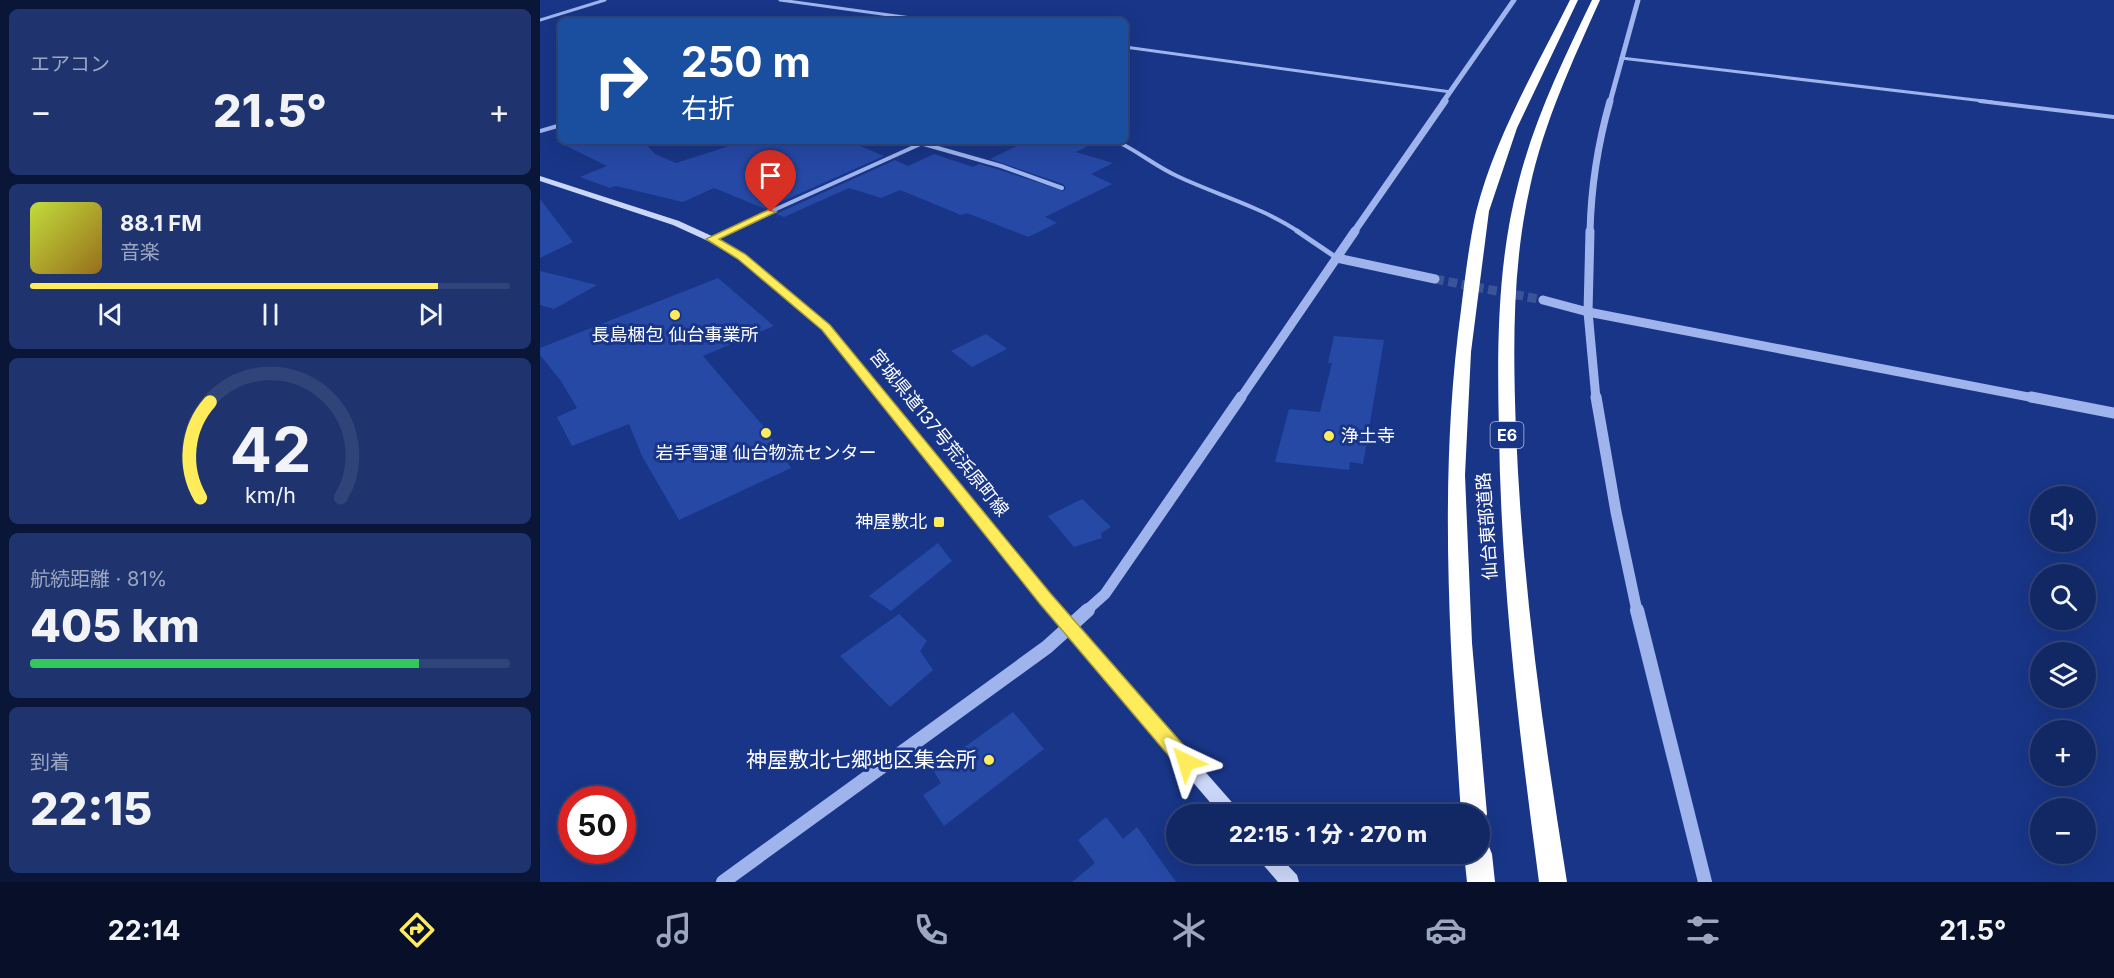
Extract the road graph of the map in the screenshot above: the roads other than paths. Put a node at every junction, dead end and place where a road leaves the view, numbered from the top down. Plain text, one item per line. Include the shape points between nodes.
1 (605, 0) edge
2 (780, 0) edge
3 (1514, 0) edge
4 (1574, 0) edge
5 (1596, 0) edge
6 (1638, 0) edge
7 (911, 18) edge
8 (540, 20) edge
9 (1128, 47) edge
10 (1621, 58) junction
11 (1451, 92) junction
12 (2114, 117) edge
13 (558, 126) edge
14 (540, 131) edge
15 (921, 144) joint
16 (1121, 144) edge
17 (540, 178) edge
18 (1062, 188) dead end
19 (711, 239) junction
20 (1337, 258) junction
21 (1435, 279) tunnel mouth
22 (1543, 300) tunnel mouth
23 (1588, 312) junction
24 (2114, 413) edge
25 (1070, 627) junction
26 (1222, 804) edge
27 (1473, 804) edge
28 (1274, 864) edge
29 (1479, 864) edge
30 (723, 882) edge
31 (1290, 882) edge
32 (1481, 882) edge
33 (1553, 882) edge
34 (1706, 882) edge

1 - 8 street
2 - 7 street
3 - 11 street
4 - 27 highway, 仙台東部道路 via 1511,128 1483,211 1473,272 1463,352 1456,475 1461,644
5 - 33 highway, 仙台東部道路 / E6 via 1539,132 1524,186 1509,274 1508,486 1522,648
6 - 10 street
9 - 11 street
10 - 12 street
10 - 23 street via 1604,123 1591,205
11 - 20 street
13 - 14 street
15 - 18 street
15 - 19 street
16 - 20 street via 1177,176 1278,218
17 - 19 main road, 宮城県道137号荒浜原町線 via 676,223
19 - 25 main road, 宮城県道137号荒浜原町線 via 741,256 826,327
20 - 21 street
20 - 25 street via 1105,594
22 - 23 street
23 - 24 street
23 - 34 street via 1597,410 1616,512 1643,637
25 - 26 main road, 宮城県道137号荒浜原町線
25 - 30 street
28 - 31 main road
29 - 32 highway

